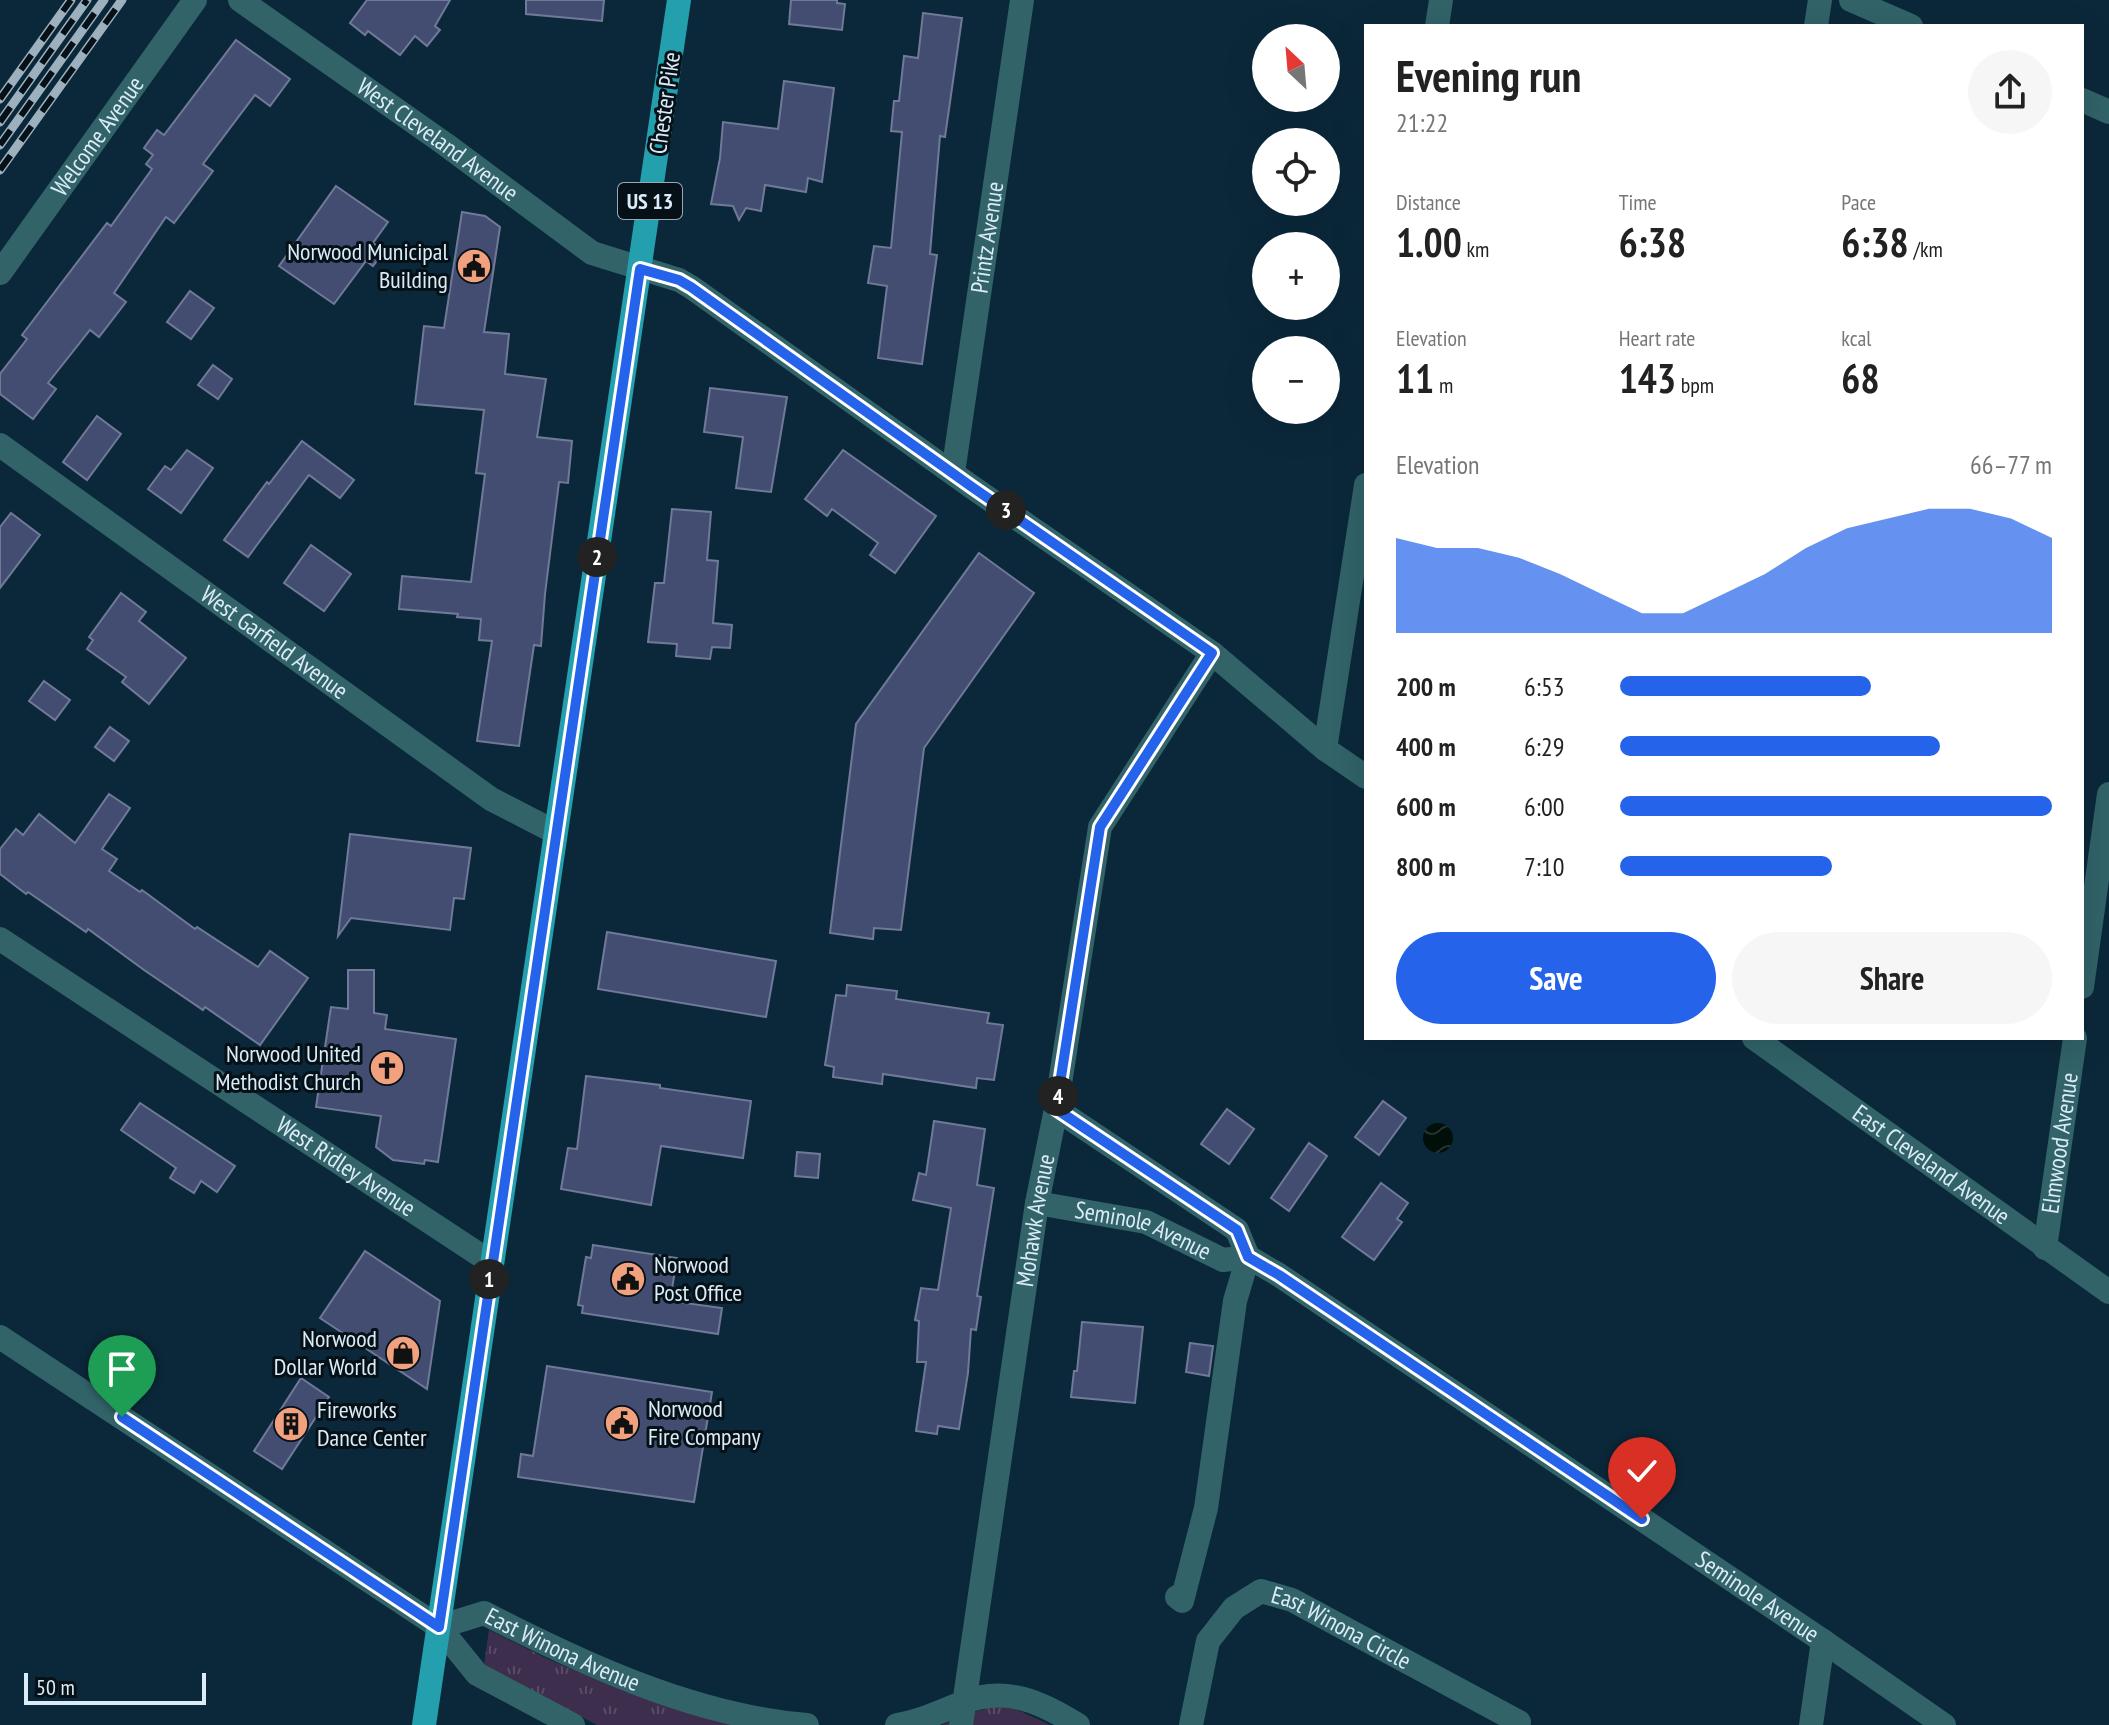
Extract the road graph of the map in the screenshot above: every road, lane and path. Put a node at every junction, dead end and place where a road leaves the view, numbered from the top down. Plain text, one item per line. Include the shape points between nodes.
1 (195, 0) edge
2 (240, 0) edge
3 (679, 0) edge
4 (1022, 0) edge
5 (1441, 0) edge
6 (1820, 0) edge
7 (1851, 0) edge
8 (1437, 24) edge
9 (1816, 24) edge
10 (1906, 24) edge
11 (2084, 101) edge
12 (2109, 112) edge
13 (640, 269) junction
14 (0, 273) edge
15 (0, 445) edge
16 (953, 473) junction
17 (1364, 498) edge
18 (1212, 653) junction
19 (1325, 749) junction
20 (1364, 776) edge
21 (2109, 794) edge
22 (555, 832) junction
23 (0, 939) edge
24 (2084, 973) edge
25 (1757, 1040) edge
26 (2075, 1040) edge
27 (1056, 1109) junction
28 (1037, 1203) junction
29 (2045, 1248) junction
30 (1248, 1257) junction
31 (492, 1263) junction
32 (2109, 1292) edge
33 (0, 1337) edge
34 (1177, 1597) dead end
35 (439, 1627) junction
36 (1823, 1641) junction
37 (963, 1713) edge
38 (1519, 1722) dead end
39 (424, 1725) edge
40 (573, 1725) edge
41 (807, 1725) edge
42 (897, 1725) edge
43 (1078, 1725) edge
44 (1191, 1725) edge
45 (1811, 1725) edge
46 (1944, 1725) edge

1 - 14 street, Welcome Avenue
2 - 13 street, West Cleveland Avenue via 592,253
3 - 13 main road, Chester Pike / US 13
4 - 16 street, Printz Avenue
5 - 8 street
6 - 9 street
7 - 10 street
11 - 12 street
13 - 16 street via 691,287
13 - 22 main road, Chester Pike / US 13
15 - 22 street, West Garfield Avenue via 491,799
16 - 18 street
17 - 19 street
18 - 19 street
18 - 27 street, Mohawk Avenue via 1100,827
19 - 20 street
21 - 24 street
22 - 31 main road, Chester Pike / US 13
23 - 31 street, West Ridley Avenue
25 - 29 street, East Cleveland Avenue
26 - 29 street, Elmwood Avenue
27 - 28 street, Mohawk Avenue
27 - 30 street, Seminole Avenue via 1237,1230
28 - 30 street, Seminole Avenue via 1146,1222 1223,1260
28 - 37 street, Mohawk Avenue
29 - 32 street, East Cleveland Avenue
30 - 34 street, Seminole Avenue via 1235,1301 1206,1508 1182,1601
30 - 36 street, Seminole Avenue
31 - 35 main road, Chester Pike / US 13
33 - 35 street
35 - 39 main road, Chester Pike / US 13
35 - 40 street, East Winona Avenue via 477,1674
35 - 41 street, East Winona Avenue via 484,1613 640,1685 761,1719
36 - 45 street
36 - 46 street, Seminole Avenue
37 - 42 street
37 - 43 street via 995,1694 1024,1697
38 - 44 street, East Winona Circle via 1292,1600 1261,1591 1234,1608 1208,1641

